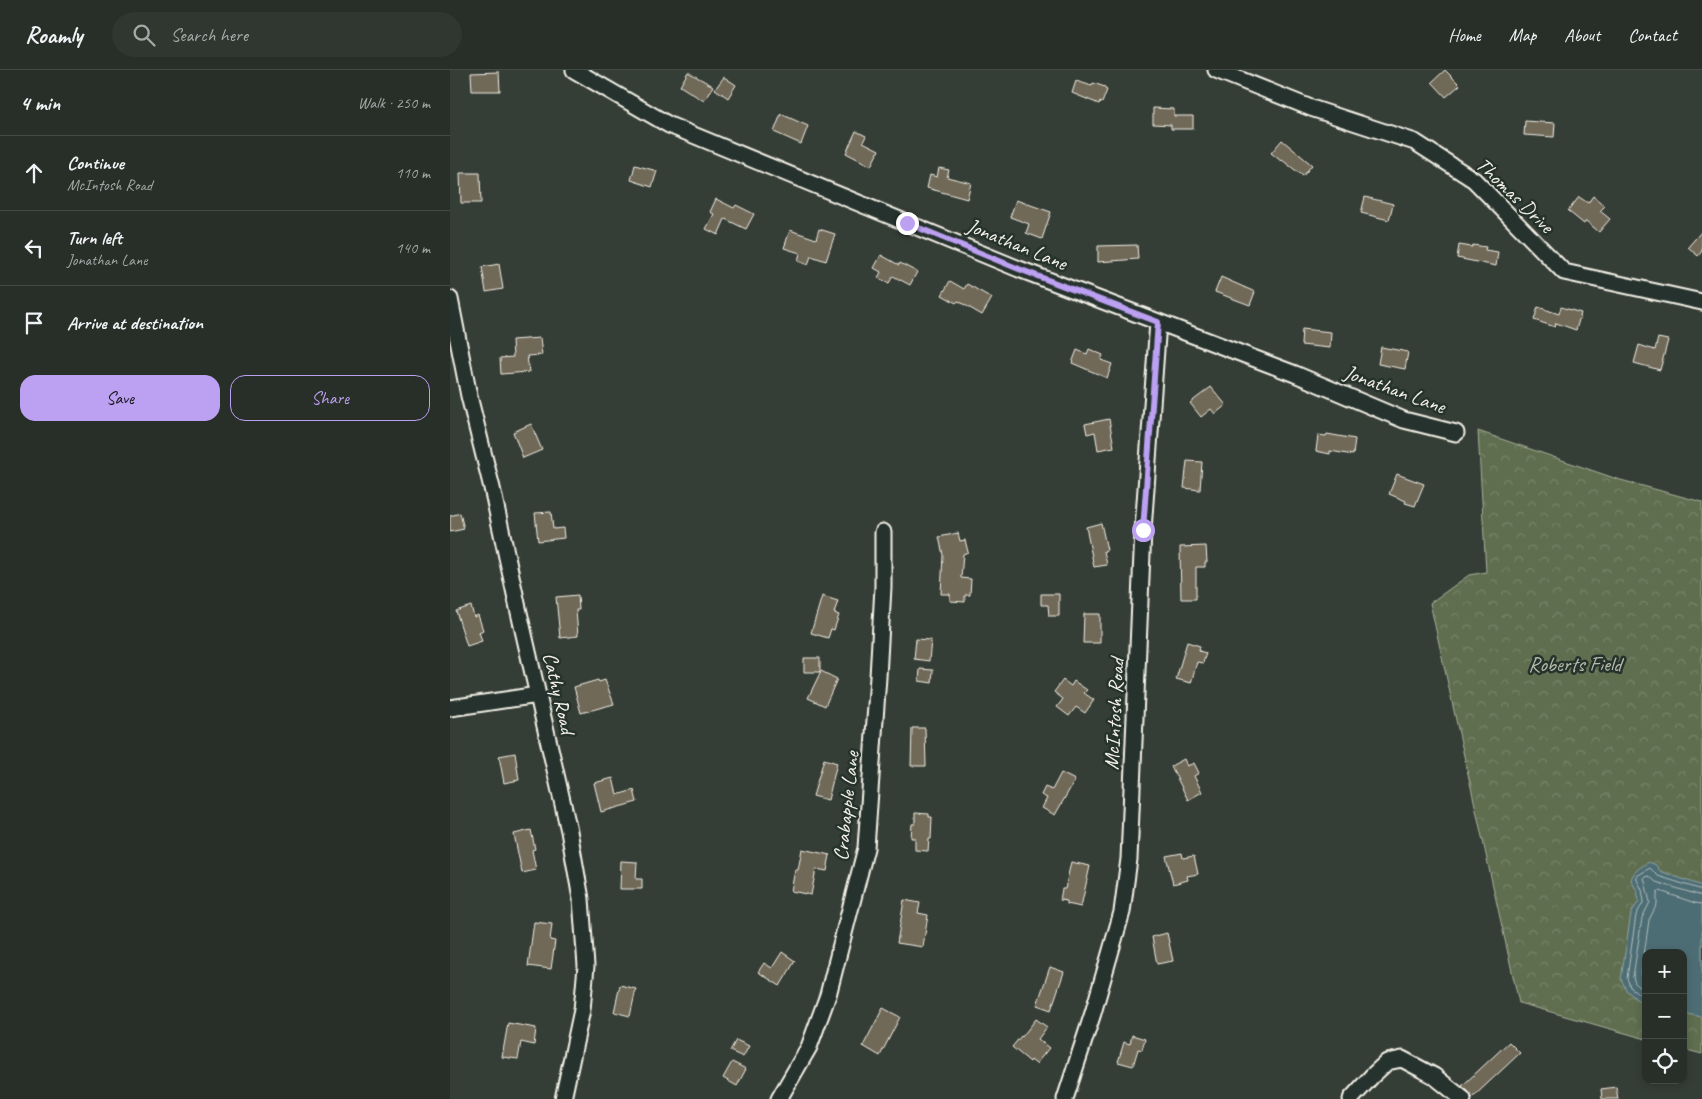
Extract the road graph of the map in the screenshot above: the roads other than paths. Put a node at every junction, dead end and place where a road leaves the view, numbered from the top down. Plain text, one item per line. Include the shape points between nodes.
1 (574, 70) edge
2 (1216, 70) edge
3 (450, 299) edge
4 (1702, 302) edge
5 (1158, 322) junction
6 (1456, 433) dead end
7 (883, 532) dead end
8 (538, 695) junction
9 (450, 708) edge
10 (563, 1099) edge
11 (779, 1099) edge
12 (1066, 1099) edge
13 (1351, 1099) edge
14 (1463, 1099) edge

1 - 5 street, Jonathan Lane via 669,126 1019,269
2 - 4 street, Thomas Drive via 1311,108 1415,142 1474,180 1564,272
3 - 8 street, Cathy Road
5 - 6 street, Jonathan Lane via 1404,420
5 - 12 street, McIntosh Road via 1143,530 1129,859 1122,912
7 - 11 street, Crabapple Lane via 883,587 866,848 828,996 809,1046
8 - 9 street
8 - 10 street, Cathy Road via 581,898 586,966 582,1010
13 - 14 street via 1388,1062 1402,1058 1434,1076

